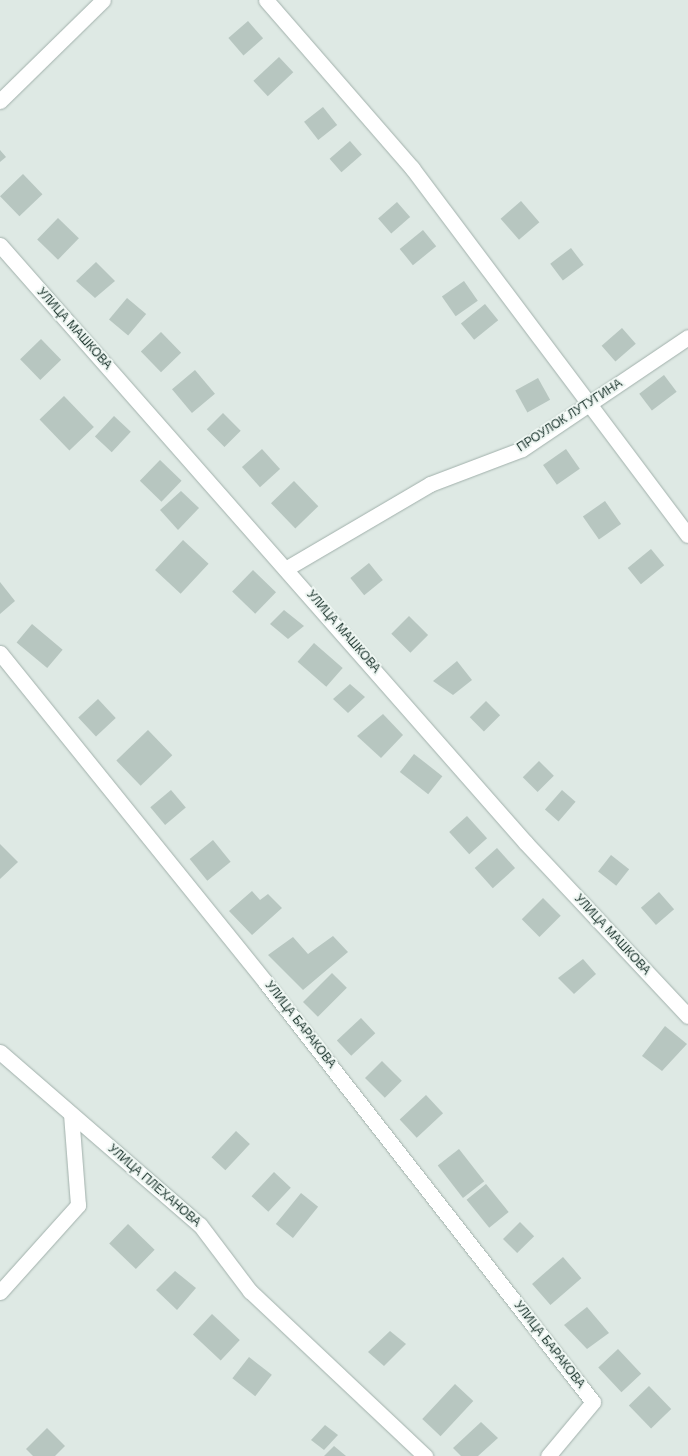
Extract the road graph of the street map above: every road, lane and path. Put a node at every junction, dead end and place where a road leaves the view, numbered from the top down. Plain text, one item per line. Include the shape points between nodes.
1 (102, 0) edge
2 (266, 0) edge
3 (0, 101) edge
4 (0, 245) edge
5 (688, 337) edge
6 (590, 405) junction
7 (688, 534) edge
8 (287, 568) junction
9 (0, 654) edge
10 (688, 1016) edge
11 (0, 1052) edge
12 (71, 1114) junction
13 (0, 1292) edge
14 (425, 1456) edge
15 (548, 1456) edge

1 - 3 street
2 - 6 street via 412,168
4 - 8 street, УЛИЦА МАШКОВА
5 - 6 street, ПРОУЛОК ЛУТУГИНА
6 - 7 street
6 - 8 street, ПРОУЛОК ЛУТУГИНА via 522,449 430,484
8 - 10 street, УЛИЦА МАШКОВА via 526,842
9 - 15 street, УЛИЦА БАРАКОВА via 266,983 593,1402
11 - 12 street, УЛИЦА ПЛЕХАНОВА
12 - 13 street via 78,1205
12 - 14 street, УЛИЦА ПЛЕХАНОВА via 200,1225 250,1291

